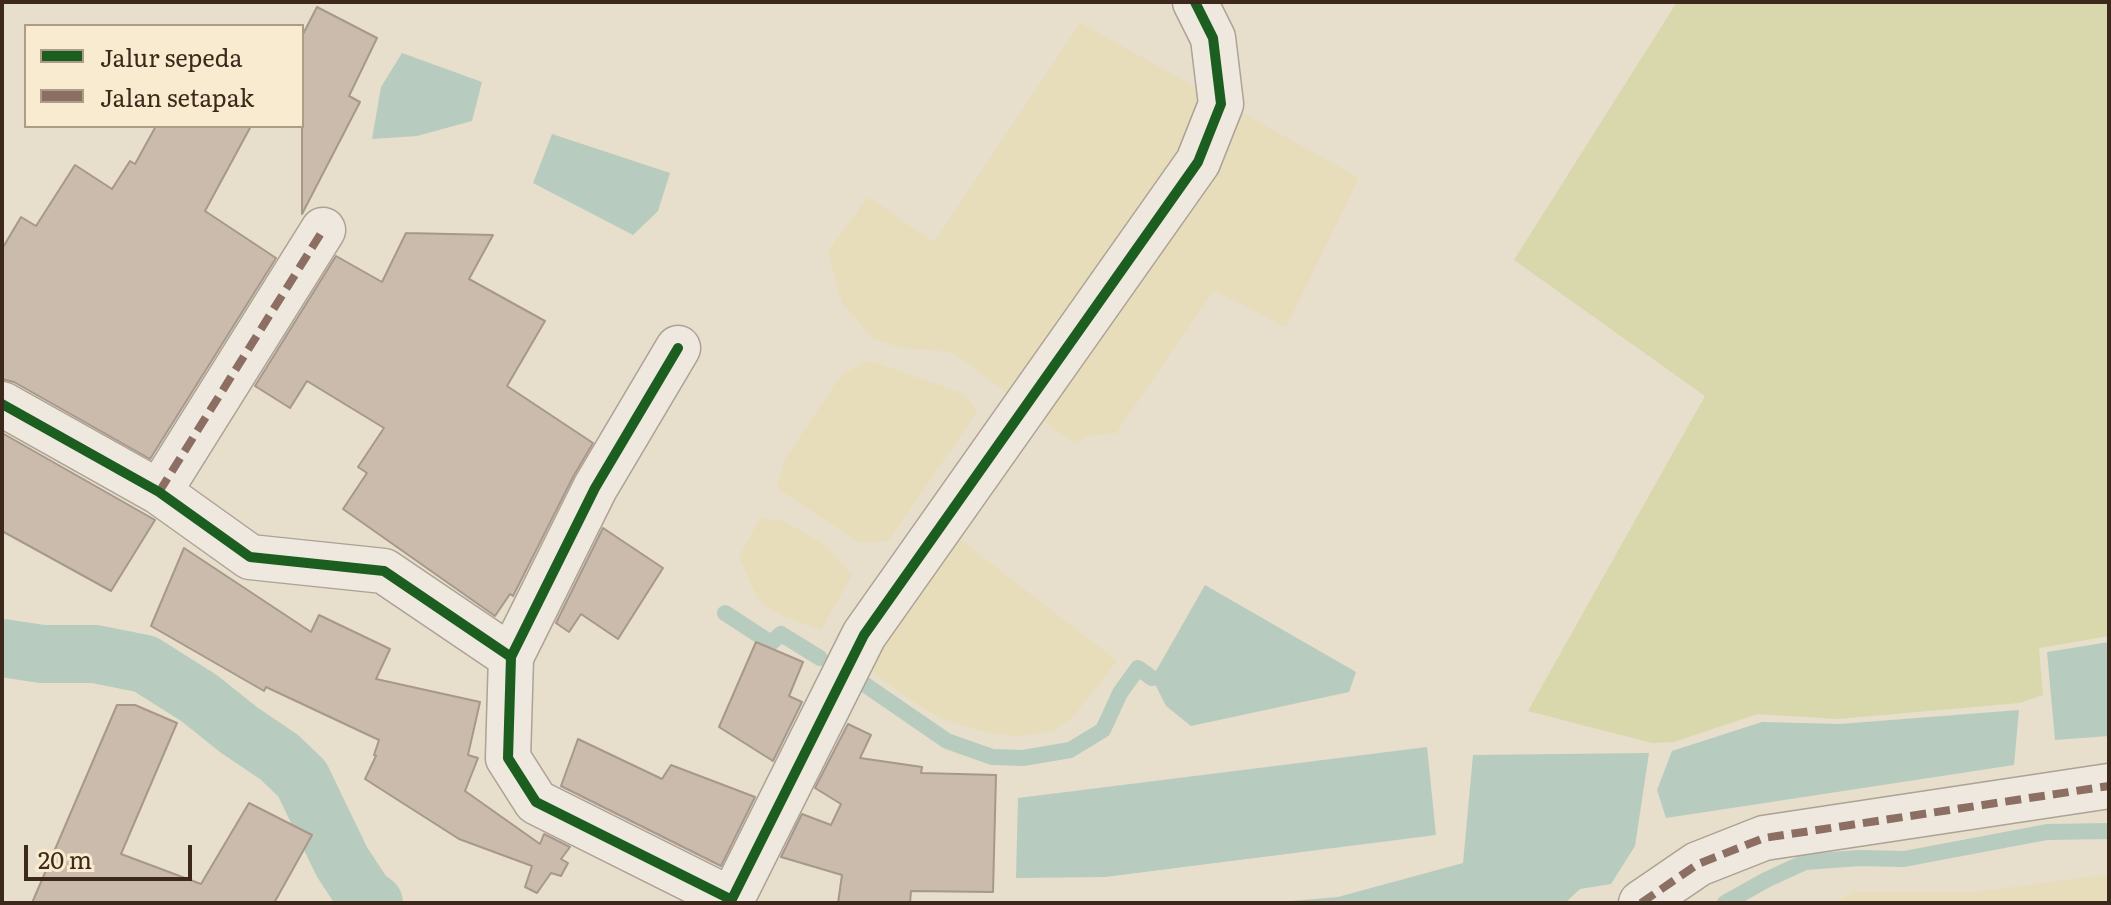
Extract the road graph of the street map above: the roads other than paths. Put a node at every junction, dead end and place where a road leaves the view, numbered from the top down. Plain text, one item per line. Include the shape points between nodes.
1 (1195, 2) edge
2 (323, 230) dead end
3 (678, 348) dead end
4 (2, 404) edge
5 (159, 492) junction
6 (511, 657) junction
7 (2109, 786) edge
8 (730, 901) edge
9 (1641, 903) edge

1 - 8 street via 1213,38 1221,104 1198,162 864,635
2 - 5 street
3 - 6 street via 595,488
4 - 5 street
5 - 6 street via 250,557 384,571
6 - 8 street via 508,758 536,802
7 - 9 street via 1764,838 1698,864

